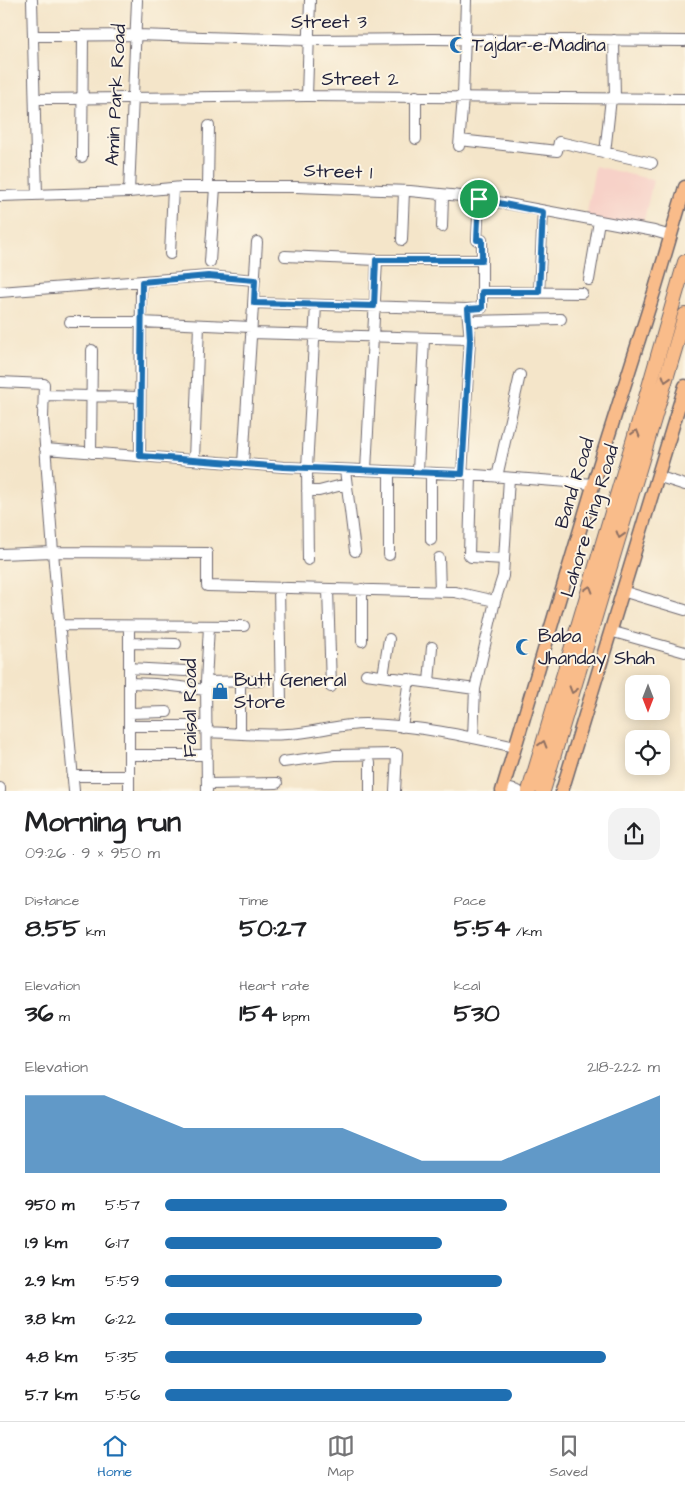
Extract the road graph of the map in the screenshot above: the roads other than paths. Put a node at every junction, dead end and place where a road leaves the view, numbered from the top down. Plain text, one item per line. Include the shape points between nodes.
1 (32, 0) edge
2 (137, 0) edge
3 (310, 0) edge
4 (466, 0) edge
5 (136, 34) junction
6 (83, 35) junction
7 (33, 36) junction
8 (466, 39) junction
9 (308, 40) junction
10 (614, 40) junction
11 (685, 41) edge
12 (307, 96) junction
13 (416, 96) junction
14 (463, 96) junction
15 (133, 98) junction
16 (613, 98) junction
17 (34, 99) junction
18 (82, 99) junction
19 (685, 99) edge
20 (209, 126) dead end
21 (416, 140) dead end
22 (605, 152) junction
23 (82, 157) dead end
24 (652, 163) dead end
25 (211, 187) junction
26 (685, 187) edge
27 (173, 188) junction
28 (404, 191) junction
29 (129, 192) junction
30 (443, 194) junction
31 (37, 195) junction
32 (0, 196) edge
33 (479, 199) junction
34 (543, 212) junction
35 (599, 221) junction
36 (442, 227) dead end
37 (671, 236) junction
38 (402, 240) dead end
39 (257, 242) dead end
40 (170, 254) dead end
41 (285, 256) dead end
42 (376, 260) junction
43 (482, 260) junction
44 (210, 262) dead end
45 (685, 262) edge
46 (255, 280) junction
47 (589, 280) dead end
48 (142, 282) junction
49 (0, 292) edge
50 (482, 292) junction
51 (539, 292) junction
52 (582, 293) dead end
53 (254, 303) junction
54 (316, 304) junction
55 (374, 306) junction
56 (468, 309) junction
57 (685, 315) edge
58 (561, 320) dead end
59 (469, 321) junction
60 (70, 322) dead end
61 (141, 322) junction
62 (199, 325) junction
63 (251, 330) junction
64 (314, 335) junction
65 (373, 337) junction
66 (424, 338) junction
67 (470, 339) junction
68 (92, 350) dead end
69 (520, 375) dead end
70 (0, 382) edge
71 (685, 386) edge
72 (44, 395) junction
73 (92, 396) junction
74 (140, 397) junction
75 (45, 449) junction
76 (91, 453) junction
77 (140, 456) junction
78 (194, 460) junction
79 (243, 464) junction
80 (307, 468) junction
81 (345, 470) junction
82 (366, 470) junction
83 (389, 471) junction
84 (418, 472) junction
85 (431, 473) junction
86 (467, 474) junction
87 (657, 476) junction
88 (497, 477) junction
89 (509, 478) junction
90 (346, 484) junction
91 (594, 484) junction
92 (685, 485) edge
93 (307, 491) junction
94 (431, 540) dead end
95 (53, 552) junction
96 (354, 552) dead end
97 (0, 554) edge
98 (389, 555) dead end
99 (439, 558) dead end
100 (504, 559) junction
101 (308, 560) dead end
102 (279, 588) junction
103 (328, 589) junction
104 (362, 590) junction
105 (622, 591) junction
106 (440, 592) junction
107 (495, 601) junction
108 (685, 610) edge
109 (60, 625) junction
110 (129, 626) junction
111 (209, 626) junction
112 (244, 626) dead end
113 (610, 631) junction
114 (389, 639) dead end
115 (362, 641) dead end
116 (129, 643) junction
117 (176, 644) dead end
118 (432, 647) dead end
119 (685, 652) edge
120 (129, 668) junction
121 (185, 671) dead end
122 (366, 674) dead end
123 (383, 676) junction
124 (409, 679) junction
125 (240, 681) junction
126 (260, 681) dead end
127 (429, 682) junction
128 (129, 683) junction
129 (206, 686) junction
130 (331, 687) dead end
131 (475, 689) junction
132 (281, 703) dead end
133 (167, 712) dead end
134 (129, 713) junction
135 (129, 726) junction
136 (402, 727) junction
137 (207, 729) junction
138 (240, 733) junction
139 (473, 737) junction
140 (515, 747) junction
141 (129, 755) junction
142 (207, 755) junction
143 (283, 762) dead end
144 (370, 763) dead end
145 (72, 776) junction
146 (129, 776) junction
147 (277, 783) dead end
148 (207, 788) edge
149 (503, 789) edge
150 (74, 791) edge
151 (129, 791) edge
152 (370, 791) edge
153 (394, 791) edge
154 (518, 791) edge
155 (529, 791) edge
156 (543, 791) edge
157 (562, 791) edge

1 - 7 street
2 - 5 street, Amin Park Road
3 - 9 street
4 - 8 street
5 - 6 street, Street 3
5 - 9 street, Street 3
5 - 15 street, Amin Park Road
6 - 7 street, Street 3
6 - 18 street
7 - 17 street
8 - 9 street, Street 3
8 - 10 street, Street 3
8 - 14 street
9 - 12 street
10 - 11 street, Street 3
10 - 16 street
12 - 13 street, Street 2
12 - 15 street, Street 2
13 - 14 street, Street 2
13 - 21 street
14 - 16 street, Street 2
14 - 22 street via 459,144 557,151 559,142
15 - 18 street, Street 2
15 - 29 street, Amin Park Road
16 - 19 street, Street 2
16 - 22 street
17 - 18 street, Street 2
17 - 31 street
18 - 23 street
20 - 25 street
22 - 24 street
25 - 27 street, Street 1
25 - 28 street, Street 1
25 - 44 street
26 - 37 main road, Band Road
27 - 29 street, Street 1
27 - 40 street
28 - 30 street, Street 1
28 - 38 street
29 - 31 street, Street 1
30 - 33 street, Street 1
30 - 36 street
31 - 32 street, Street 1
33 - 34 street, Street 1
33 - 43 street via 477,240 482,240
34 - 35 street, Street 1
34 - 51 street
35 - 37 street, Street 1
35 - 47 street
37 - 91 main road, Band Road
39 - 46 street
41 - 42 street
42 - 43 street
42 - 55 street
43 - 50 street
155 -> 45 highway, Lahore Ring Road
46 - 48 street via 208,276
46 - 53 street
48 - 49 street
48 - 61 street
50 - 51 street
50 - 56 street via 482,308
51 - 52 street
53 - 54 street
53 - 63 street
54 - 55 street
54 - 64 street
55 - 56 street
55 - 65 street
56 - 59 street
57 -> 156 highway, Lahore Ring Road
58 - 59 street
59 - 67 street
60 - 61 street
61 - 62 street
61 - 74 street
62 - 63 street
62 - 78 street
63 - 64 street
63 - 79 street
64 - 65 street
64 - 80 street
65 - 66 street
65 - 82 street
66 - 67 street
66 - 84 street
67 - 86 street
68 - 73 street
69 - 88 street
70 - 72 street via 44,384
71 - 87 main road
72 - 73 street
72 - 75 street
73 - 74 street
73 - 76 street
74 - 77 street
75 - 76 street
75 - 95 street
76 - 77 street
77 - 78 street
78 - 79 street
79 - 80 street
80 - 81 street
80 - 93 street
81 - 82 street
81 - 90 street
82 - 83 street
83 - 84 street
83 - 98 street
84 - 85 street
85 - 86 street
85 - 94 street
86 - 88 street
86 - 100 street via 469,555
87 - 92 street
87 - 105 main road
88 - 89 street
89 - 91 street
89 - 100 street
90 - 93 street
90 - 96 street
91 - 140 main road, Band Road
93 - 101 street
95 - 97 street
95 - 102 street via 207,553 207,586
95 - 109 street
99 - 106 street
100 - 107 street via 503,576
102 - 103 street
102 - 132 street
103 - 104 street
103 - 130 street
104 - 106 street
104 - 115 street
105 - 108 street
105 - 113 main road
106 - 107 street
107 - 131 street
109 - 110 street
109 - 145 street
110 - 111 street
110 - 116 street
111 - 112 street
111 - 129 street, Faisal Road
113 - 119 street
113 - 157 main road
114 - 123 street
116 - 117 street
116 - 120 street
118 - 127 street
120 - 121 street
120 - 128 street
122 - 123 street
123 - 124 street
124 - 127 street
124 - 136 street
125 - 126 street
125 - 129 street
125 - 138 street
127 - 131 street
128 - 129 street
128 - 134 street
129 - 137 street, Faisal Road
131 - 139 street
133 - 134 street
134 - 135 street
135 - 137 street
135 - 141 street
136 - 138 street via 364,724 286,734
136 - 139 street
137 - 138 street
137 - 142 street, Faisal Road
139 - 140 street
140 - 149 main road, Band Road
141 - 142 street
141 - 146 street
142 - 148 street, Faisal Road
143 - 153 street via 335,755 397,754
144 - 152 street
145 - 146 street
145 - 150 street
146 - 151 street
147 - 148 street
149 - 154 street

